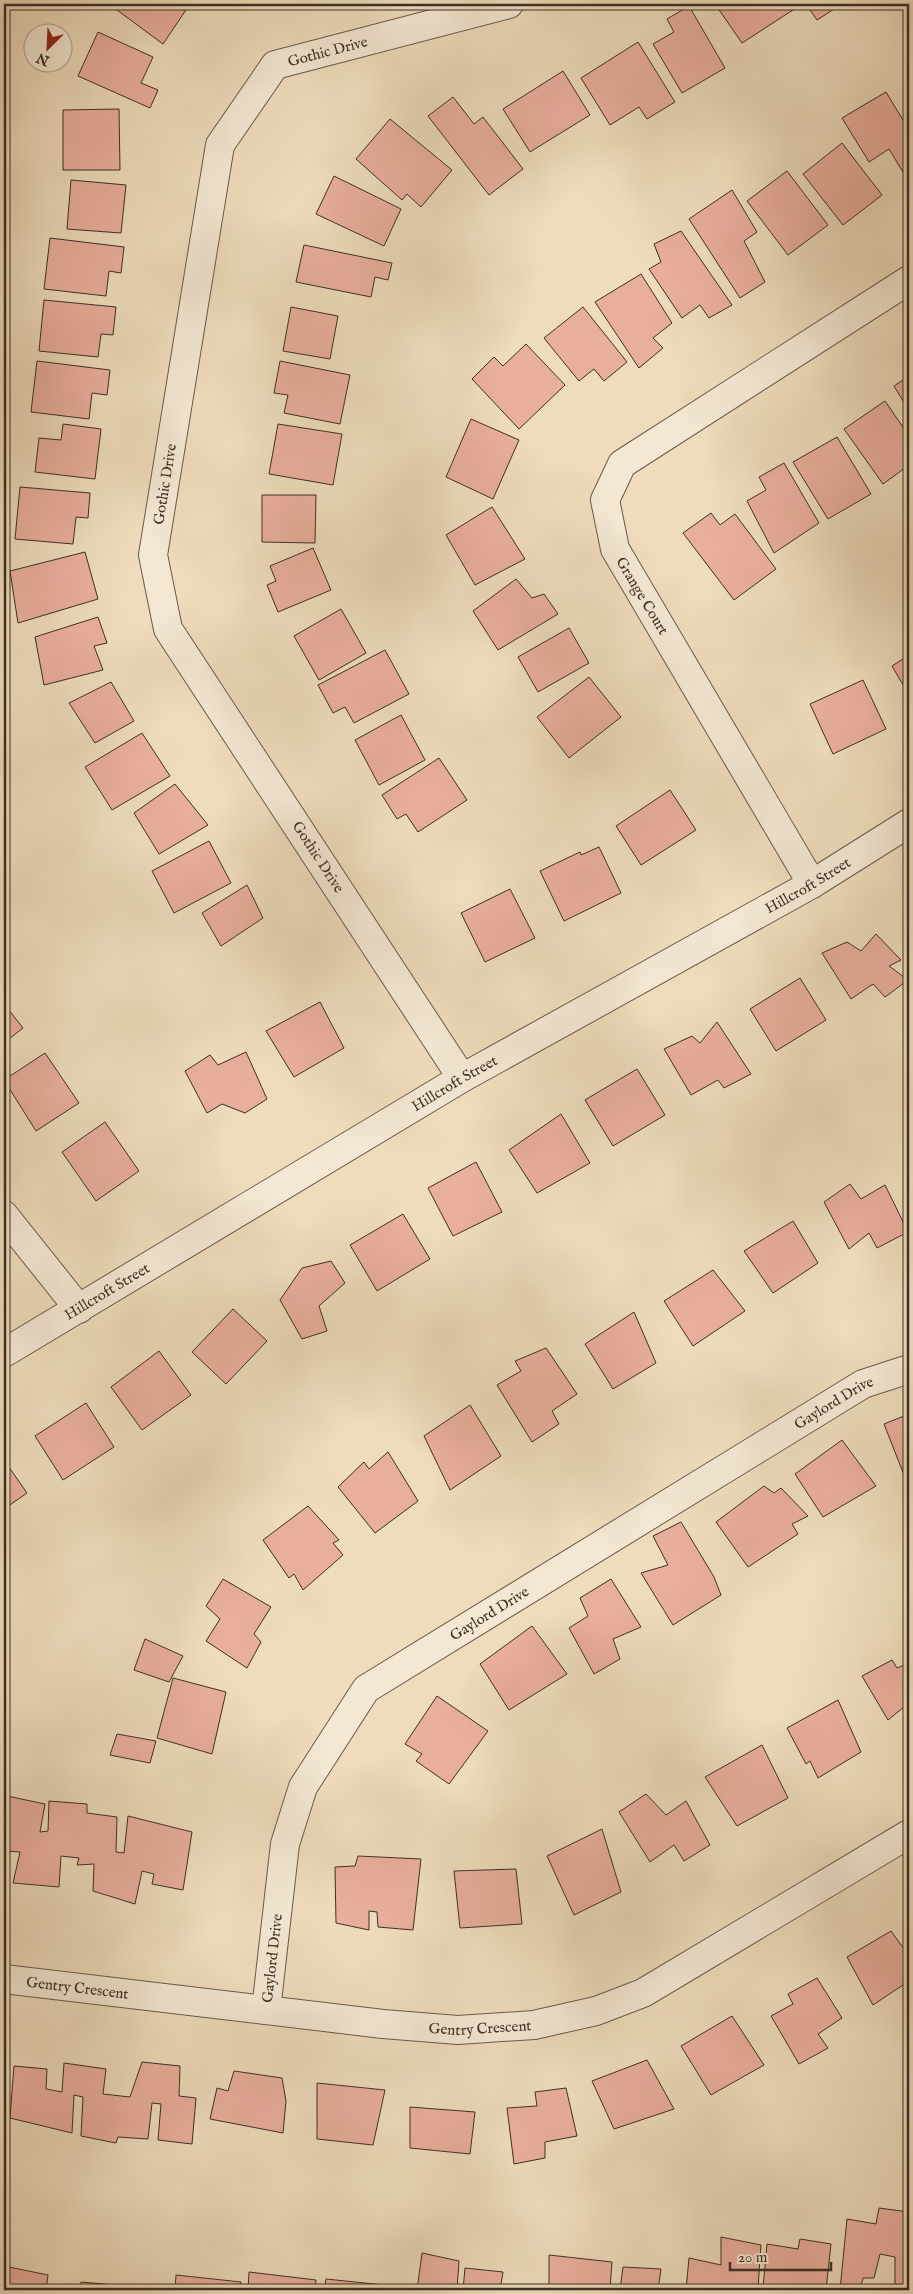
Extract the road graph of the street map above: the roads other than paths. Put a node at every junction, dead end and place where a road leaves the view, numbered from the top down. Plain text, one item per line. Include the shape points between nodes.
1 (509, 4) edge
2 (909, 280) edge
3 (909, 823) edge
4 (812, 884) junction
5 (462, 1078) junction
6 (4, 1215) edge
7 (78, 1309) junction
8 (4, 1354) edge
9 (909, 1368) edge
10 (909, 1834) edge
11 (4, 1979) edge
12 (266, 2010) junction

1 - 5 street, Gothic Drive via 275,65 220,145 153,554 168,628
2 - 4 street, Grange Court via 622,464 605,500 615,549
3 - 4 street, Hillcroft Street
4 - 5 street, Hillcroft Street
5 - 7 street, Hillcroft Street
6 - 7 street
7 - 8 street, Hillcroft Street
9 - 12 street, Gaylord Drive via 863,1384 366,1689 302,1786 288,1834
10 - 12 street, Gentry Crescent via 642,1993 596,2011 534,2025 458,2030
11 - 12 street, Gentry Crescent

